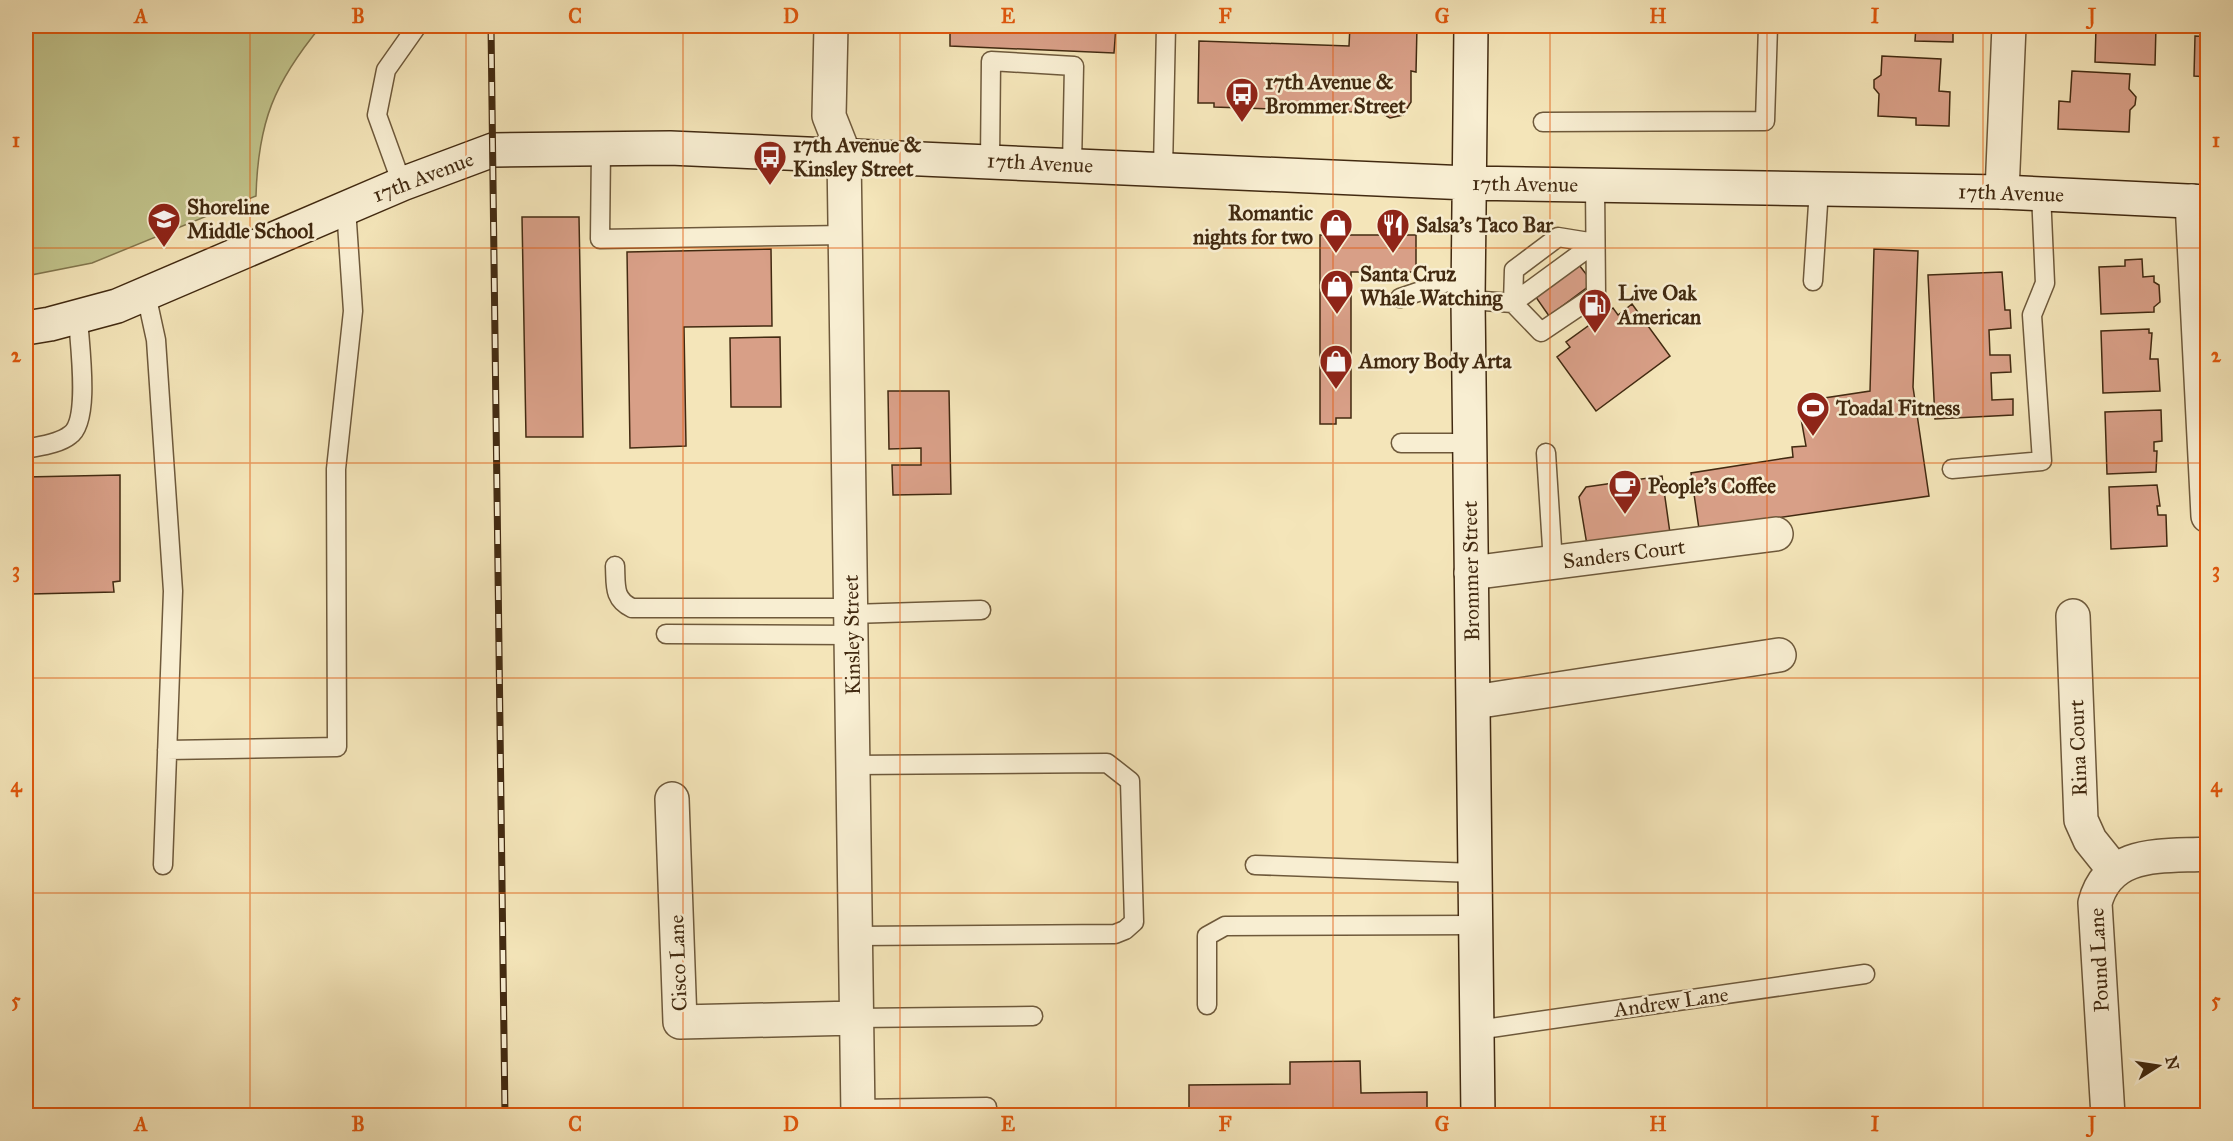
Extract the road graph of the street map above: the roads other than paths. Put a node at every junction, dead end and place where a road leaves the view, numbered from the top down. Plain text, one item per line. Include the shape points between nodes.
1 (417, 26) edge
2 (831, 26) edge
3 (1166, 26) edge
4 (1471, 26) edge
5 (1768, 26) edge
6 (2009, 26) edge
7 (1543, 122) dead end
8 (601, 149) junction
9 (844, 154) junction
10 (990, 161) junction
11 (1072, 165) junction
12 (1162, 169) junction
13 (1468, 183) junction
14 (402, 184) junction
15 (1595, 186) junction
16 (1820, 189) junction
17 (2002, 192) junction
18 (2041, 193) junction
19 (2200, 201) edge
20 (346, 208) junction
21 (845, 235) junction
22 (1594, 243) junction
23 (1813, 281) dead end
24 (1468, 288) junction
25 (146, 294) junction
26 (1400, 298) dead end
27 (1513, 303) junction
28 (78, 317) junction
29 (26, 328) edge
30 (1470, 443) junction
31 (1401, 444) dead end
32 (26, 449) edge
33 (1546, 453) dead end
34 (1952, 469) dead end
35 (2208, 516) edge
36 (1776, 534) dead end
37 (1553, 563) junction
38 (615, 566) dead end
39 (1471, 573) junction
40 (981, 610) dead end
41 (2073, 616) dead end
42 (852, 619) junction
43 (666, 634) dead end
44 (1779, 654) dead end
45 (1474, 702) junction
46 (167, 750) junction
47 (854, 765) junction
48 (672, 799) dead end
49 (2208, 854) edge
50 (163, 865) dead end
51 (1255, 865) dead end
52 (2114, 870) junction
53 (1475, 873) junction
54 (1476, 925) junction
55 (856, 936) junction
56 (1865, 974) dead end
57 (1207, 1005) dead end
58 (1033, 1016) dead end
59 (856, 1018) junction
60 (1477, 1030) junction
61 (987, 1107) dead end
62 (858, 1112) edge
63 (1478, 1116) edge
64 (2108, 1116) edge

1 - 14 lane via 386,70 377,115
2 - 9 main road via 829,116
3 - 12 lane
4 - 13 main road, Brommer Street
5 - 7 lane via 1765,121
6 - 17 main road
8 - 9 main road, 17th Avenue
8 - 14 main road, 17th Avenue via 493,150
8 - 21 lane via 600,239
9 - 10 main road, 17th Avenue
9 - 21 main road, Kinsley Street
10 - 11 main road, 17th Avenue
10 - 11 lane via 991,61 1074,66
11 - 12 main road, 17th Avenue
12 - 13 main road, 17th Avenue
13 - 15 main road, 17th Avenue
13 - 24 main road, Brommer Street
14 - 20 main road, 17th Avenue
15 - 16 main road, 17th Avenue
15 - 22 lane
16 - 17 main road, 17th Avenue
16 - 23 lane
17 - 18 main road, 17th Avenue
18 - 19 main road, 17th Avenue
18 - 34 lane via 2045,283 2032,315 2042,461
19 - 35 main road
20 - 25 main road, 17th Avenue
20 - 46 lane via 353,311 336,469 337,747
21 - 42 main road, Kinsley Street
22 - 27 lane
22 - 27 lane via 1558,237 1514,270
22 - 27 lane via 1596,295 1541,332
24 - 26 lane
24 - 27 lane
24 - 30 main road, Brommer Street
25 - 28 main road, 17th Avenue
25 - 46 lane via 156,340 173,591
28 - 29 main road, 17th Avenue
28 - 32 lane via 82,392 79,426 70,436
30 - 31 lane
30 - 39 main road, Brommer Street
33 - 37 lane
36 - 37 main road, Sanders Court
37 - 39 main road, Sanders Court
38 - 42 lane via 616,593 620,602 632,608
39 - 45 main road, Brommer Street
40 - 42 lane
41 - 52 main road, Rina Court via 2081,820 2090,840
42 - 43 lane
42 - 47 main road, Kinsley Street
44 - 45 main road
45 - 53 main road, Brommer Street
46 - 50 lane
47 - 55 main road, Kinsley Street
47 - 55 lane via 1107,763 1130,781 1134,922 1115,934
48 - 59 main road, Cisco Lane via 680,1022
49 - 52 main road via 2141,859
51 - 53 lane
52 - 64 main road, Pound Lane via 2105,878 2095,903
53 - 54 main road, Brommer Street
54 - 57 lane via 1224,926 1207,936
54 - 60 main road, Brommer Street
55 - 59 main road, Kinsley Street
56 - 60 lane, Andrew Lane
58 - 59 lane
59 - 62 main road, Kinsley Street
60 - 63 main road, Brommer Street
61 - 62 lane

